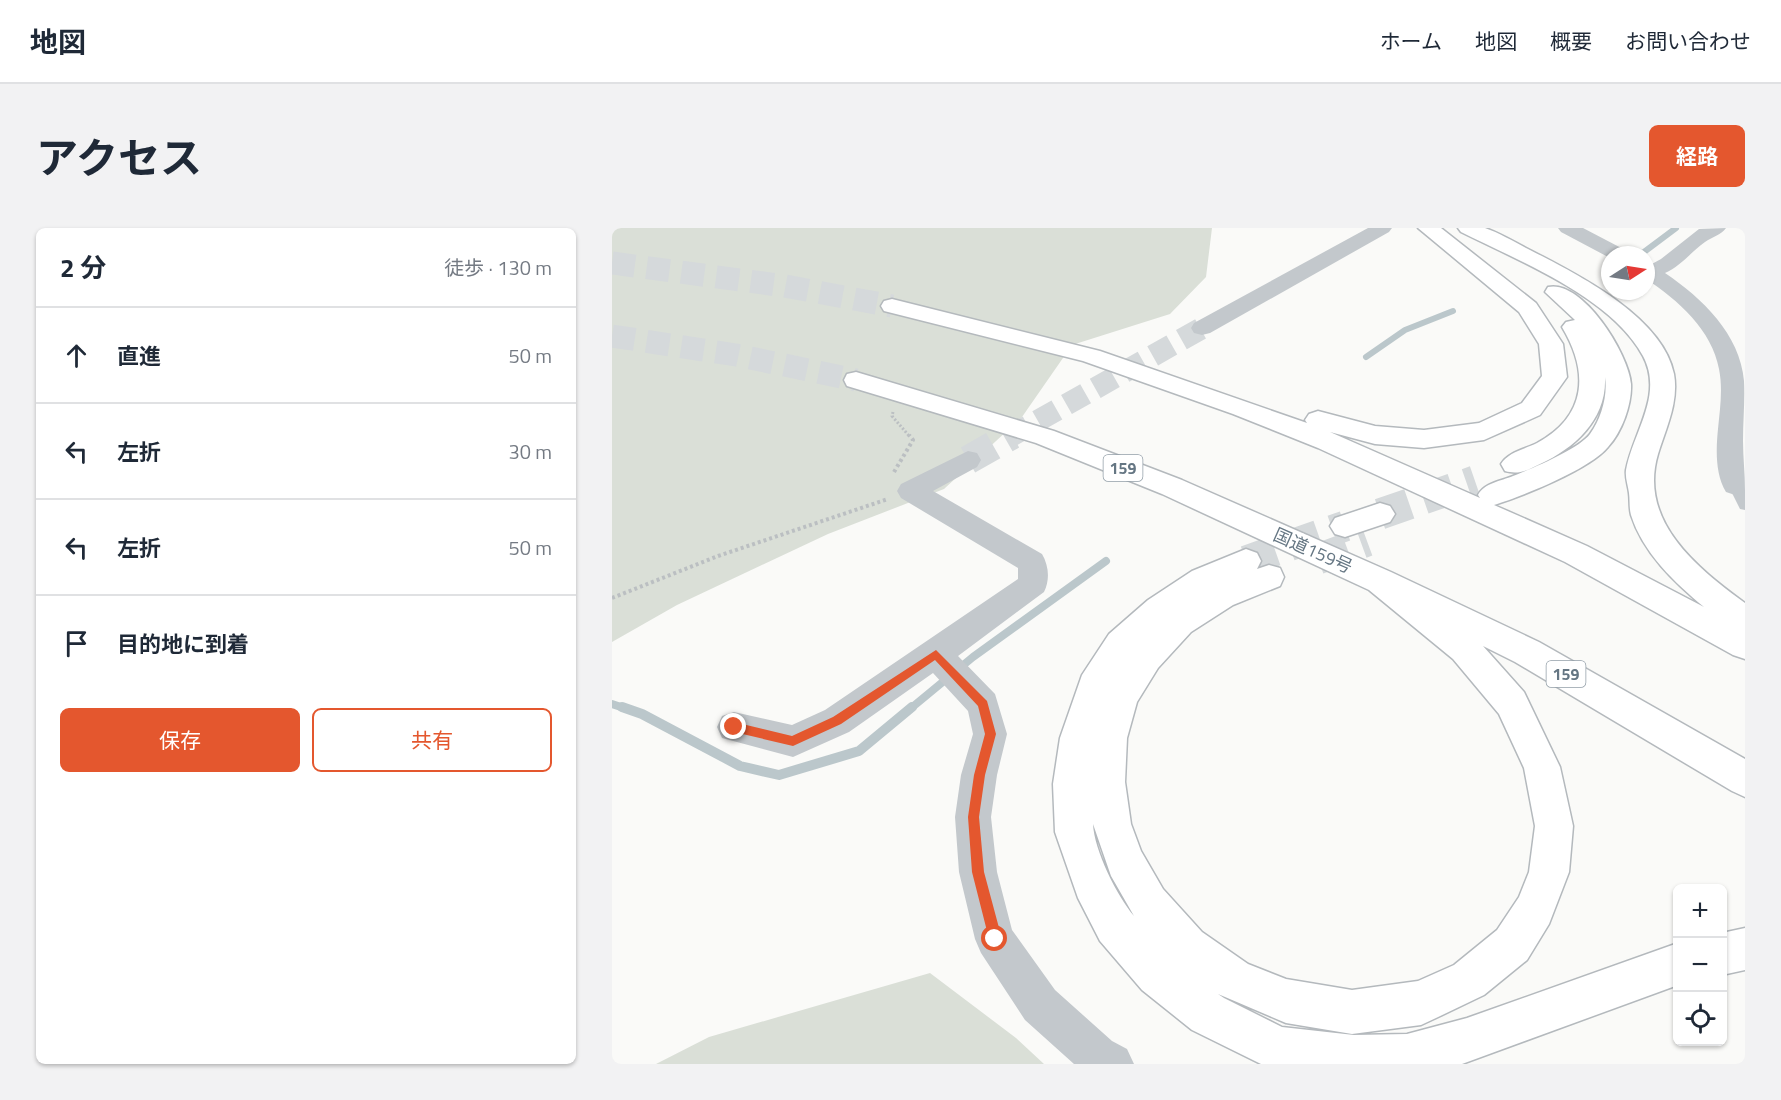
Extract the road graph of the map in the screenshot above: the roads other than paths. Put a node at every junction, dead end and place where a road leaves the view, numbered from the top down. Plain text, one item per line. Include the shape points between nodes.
1 (1428, 228) edge
2 (1439, 228) edge
3 (1460, 228) edge
4 (1468, 228) edge
5 (1568, 228) edge
6 (1700, 230) edge
7 (1367, 232) edge
8 (1603, 246) edge
9 (1655, 269) edge
10 (1655, 277) edge
11 (892, 306) tunnel mouth
12 (1202, 328) tunnel mouth
13 (1091, 356) junction
14 (856, 380) tunnel mouth
15 (968, 460) tunnel mouth
16 (1740, 495) edge
17 (1390, 521) tunnel mouth
18 (1356, 534) tunnel mouth
19 (1380, 581) junction
20 (1745, 621) edge
21 (1745, 645) edge
22 (950, 667) junction
23 (734, 727) dead end
24 (1745, 779) edge
25 (1745, 949) edge
26 (1727, 953) edge
27 (1673, 965) edge
28 (1112, 1064) edge

1 - 13 highway via 1528,308 1551,344 1555,377 1531,409 1484,431 1424,439 1375,435
2 - 3 highway via 1524,282 1551,304 1588,350 1593,386 1573,431 1484,488 1537,479 1598,442 1614,415 1620,388 1618,370 1610,348 1567,300
4 - 20 highway via 1587,291 1642,337 1656,358 1663,381 1663,404 1640,470 1646,517 1670,556 1713,598
5 - 8 street
6 - 9 street via 1672,263
7 - 12 street
10 - 16 street via 1711,326 1731,368 1730,454
11 - 13 highway
13 - 21 highway via 1327,441 1576,554
14 - 19 highway, 国道159号 / 159 via 1045,437 1172,487
15 - 22 street via 905,485 1032,562 1033,584
17 - 18 highway
19 - 24 highway, 国道159号 / 159 via 1527,652
19 - 27 highway via 1465,650 1512,703 1542,767 1554,826 1549,872 1535,910 1512,945 1468,980 1421,1003 1352,1012 1286,1001 1233,979 1187,947 1149,903 1125,862 1112,824 1106,782 1109,738 1121,696 1146,658 1180,623 1258,569 1203,580 1159,609 1121,644 1094,686 1078,738 1072,784 1074,832 1092,884 1115,926 1157,975 1208,1014 1279,1049 1354,1058 1407,1057 1520,1022
22 - 23 street via 793,741
22 - 28 street via 983,704 990,734 973,817 978,872 995,939 1040,1005 1097,1056
25 - 26 highway

